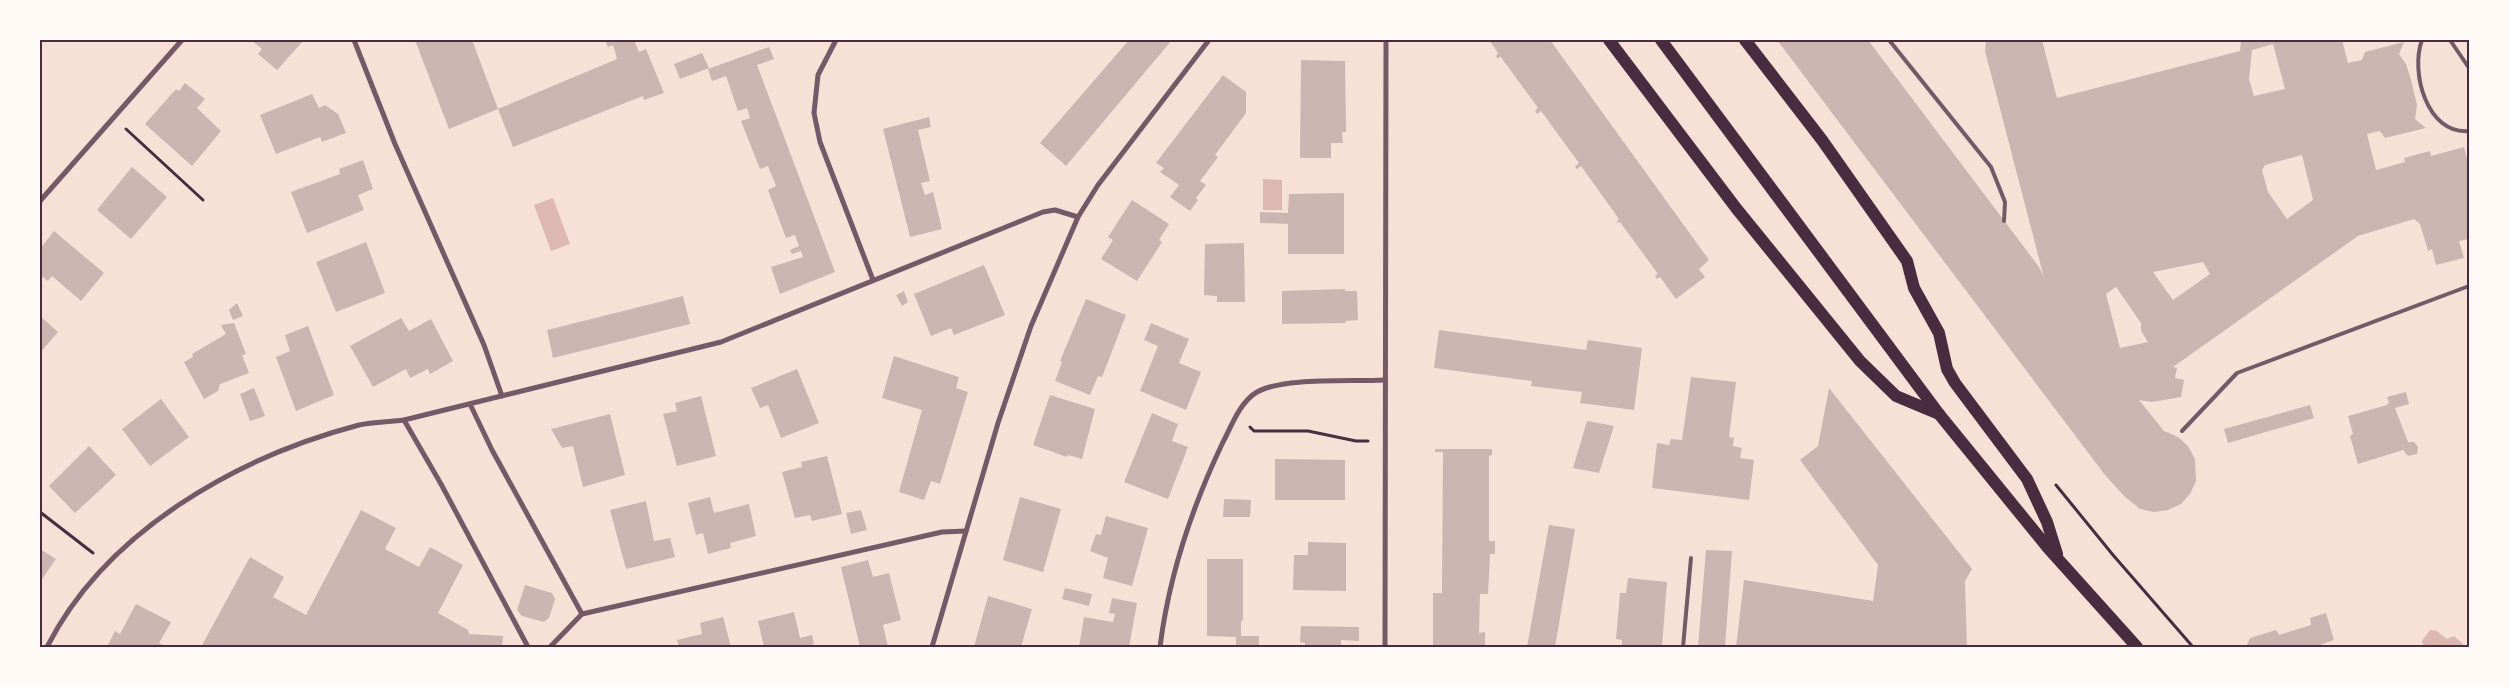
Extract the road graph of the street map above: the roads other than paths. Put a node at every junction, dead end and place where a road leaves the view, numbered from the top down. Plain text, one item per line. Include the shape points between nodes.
1 (182, 40) edge
2 (354, 40) edge
3 (836, 40) edge
4 (1209, 40) edge
5 (1386, 40) edge
6 (1609, 40) edge
7 (1661, 40) edge
8 (1745, 40) edge
9 (1889, 40) edge
10 (2422, 40) edge
11 (2450, 40) edge
12 (2469, 68) edge
13 (2469, 132) edge
14 (40, 201) edge
15 (1078, 216) junction
16 (2004, 221) dead end
17 (873, 280) junction
18 (2469, 286) edge
19 (1384, 380) junction
20 (502, 396) junction
21 (470, 404) junction
22 (1939, 414) junction
23 (404, 420) junction
24 (2182, 431) dead end
25 (966, 532) junction
26 (1691, 558) dead end
27 (2060, 561) junction
28 (582, 614) junction
29 (47, 647) edge
30 (528, 647) edge
31 (550, 647) edge
32 (932, 647) edge
33 (1160, 647) edge
34 (1385, 647) edge
35 (1683, 647) edge
36 (2137, 647) edge

1 - 14 street
2 - 20 street via 394,144 484,345
3 - 17 street via 818,75 814,113 820,142
4 - 15 street
5 - 19 street
6 - 22 main road via 1736,208 1860,361 1896,396
7 - 22 main road
8 - 27 main road via 1822,140 1907,261 1914,288 1939,334 1951,376 2027,480 2047,522
9 - 16 lane via 1991,167 2005,202
10 - 13 lane via 2417,71 2426,100 2437,119 2457,132
11 - 12 lane
15 - 17 street via 1055,210 1043,212
15 - 25 street via 1031,326
17 - 20 street via 721,342
18 - 24 lane via 2237,373
19 - 33 street via 1275,385 1256,392 1244,403 1208,474 1185,532 1163,621
19 - 34 street
20 - 21 street
21 - 23 street
21 - 28 street
22 - 27 main road
23 - 29 street via 360,425 278,451 210,484 106,563 58,626
23 - 30 street
25 - 28 street via 942,532
25 - 32 street
26 - 35 lane
27 - 36 main road
28 - 31 street

